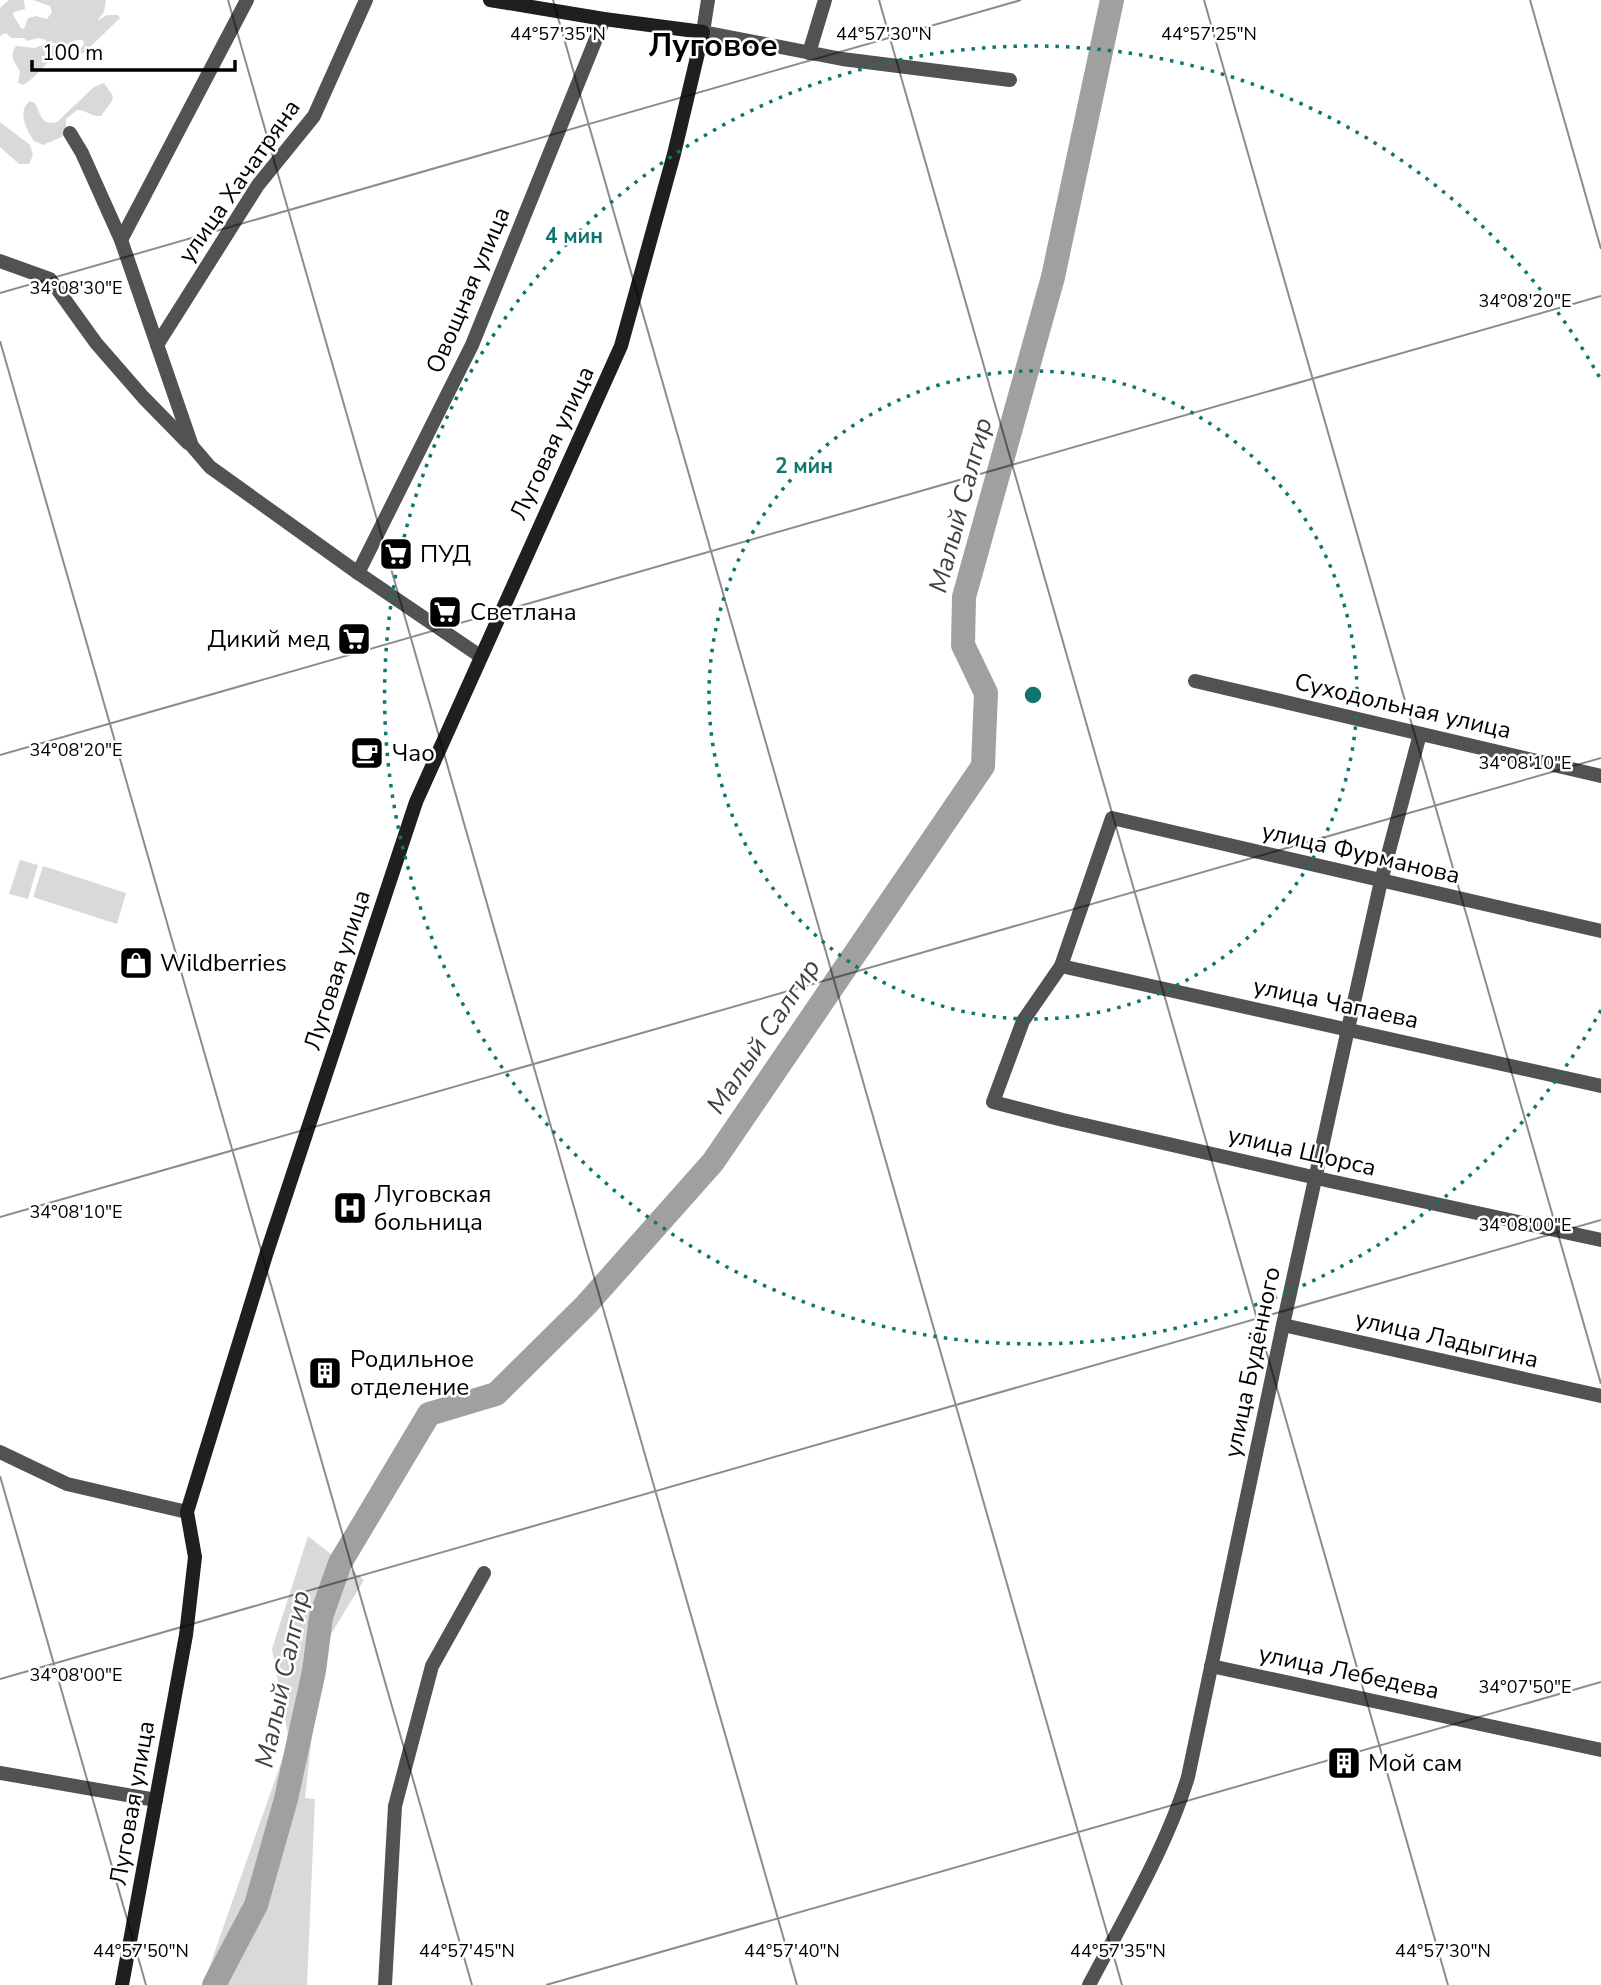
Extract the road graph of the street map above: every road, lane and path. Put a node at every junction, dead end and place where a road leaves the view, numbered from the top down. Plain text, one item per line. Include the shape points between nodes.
1 (247, 0) edge
2 (366, 0) edge
3 (490, 0) edge
4 (708, 0) edge
5 (825, 0) edge
6 (604, 19) junction
7 (704, 32) junction
8 (809, 53) junction
9 (1010, 80) dead end
10 (70, 133) dead end
11 (121, 240) junction
12 (0, 261) edge
13 (157, 345) junction
14 (192, 446) junction
15 (358, 573) junction
16 (480, 656) junction
17 (1195, 681) dead end
18 (1420, 734) junction
19 (1601, 776) edge
20 (1381, 880) junction
21 (1601, 931) edge
22 (1061, 966) junction
23 (1348, 1029) junction
24 (1601, 1086) edge
25 (1315, 1178) junction
26 (1601, 1240) edge
27 (1283, 1325) junction
28 (1601, 1396) edge
29 (0, 1452) edge
30 (187, 1511) junction
31 (484, 1573) dead end
32 (1211, 1666) junction
33 (1601, 1750) edge
34 (0, 1773) edge
35 (156, 1800) junction
36 (122, 1985) edge
37 (385, 1985) edge
38 (1089, 1985) edge

1 - 11 street
2 - 13 street, улица Хачатряна via 314,116 258,185
3 - 6 main road
4 - 7 street, Луговая улица
5 - 8 street
6 - 7 main road
6 - 15 street, Овощная улица via 472,345
7 - 8 street
7 - 16 main road, Луговая улица via 621,346
8 - 9 street
10 - 11 street
11 - 13 street
12 - 14 street via 50,279 96,343
13 - 14 street
14 - 15 street via 210,467
15 - 16 street
16 - 30 main road, Луговая улица via 416,802
17 - 18 street, Суходольная улица
18 - 19 street, Суходольная улица
18 - 20 street, улица Будённого
20 - 21 street, улица Фурманова
20 - 22 street, улица Фурманова via 1112,818
20 - 23 street, улица Будённого
22 - 23 street, улица Чапаева
22 - 25 street, улица Щорса via 1023,1021 993,1102
23 - 24 street, улица Чапаева
23 - 25 street, улица Будённого
25 - 26 street, улица Щорса
25 - 27 street, улица Будённого
27 - 28 street, улица Ладыгина
27 - 32 street, улица Будённого
29 - 30 street via 68,1484
30 - 35 main road, Луговая улица via 195,1557 186,1636
31 - 37 street via 432,1666 395,1805
32 - 33 street, улица Лебедева
32 - 38 street, улица Будённого via 1181,1800
34 - 35 street
35 - 36 main road, Луговая улица

